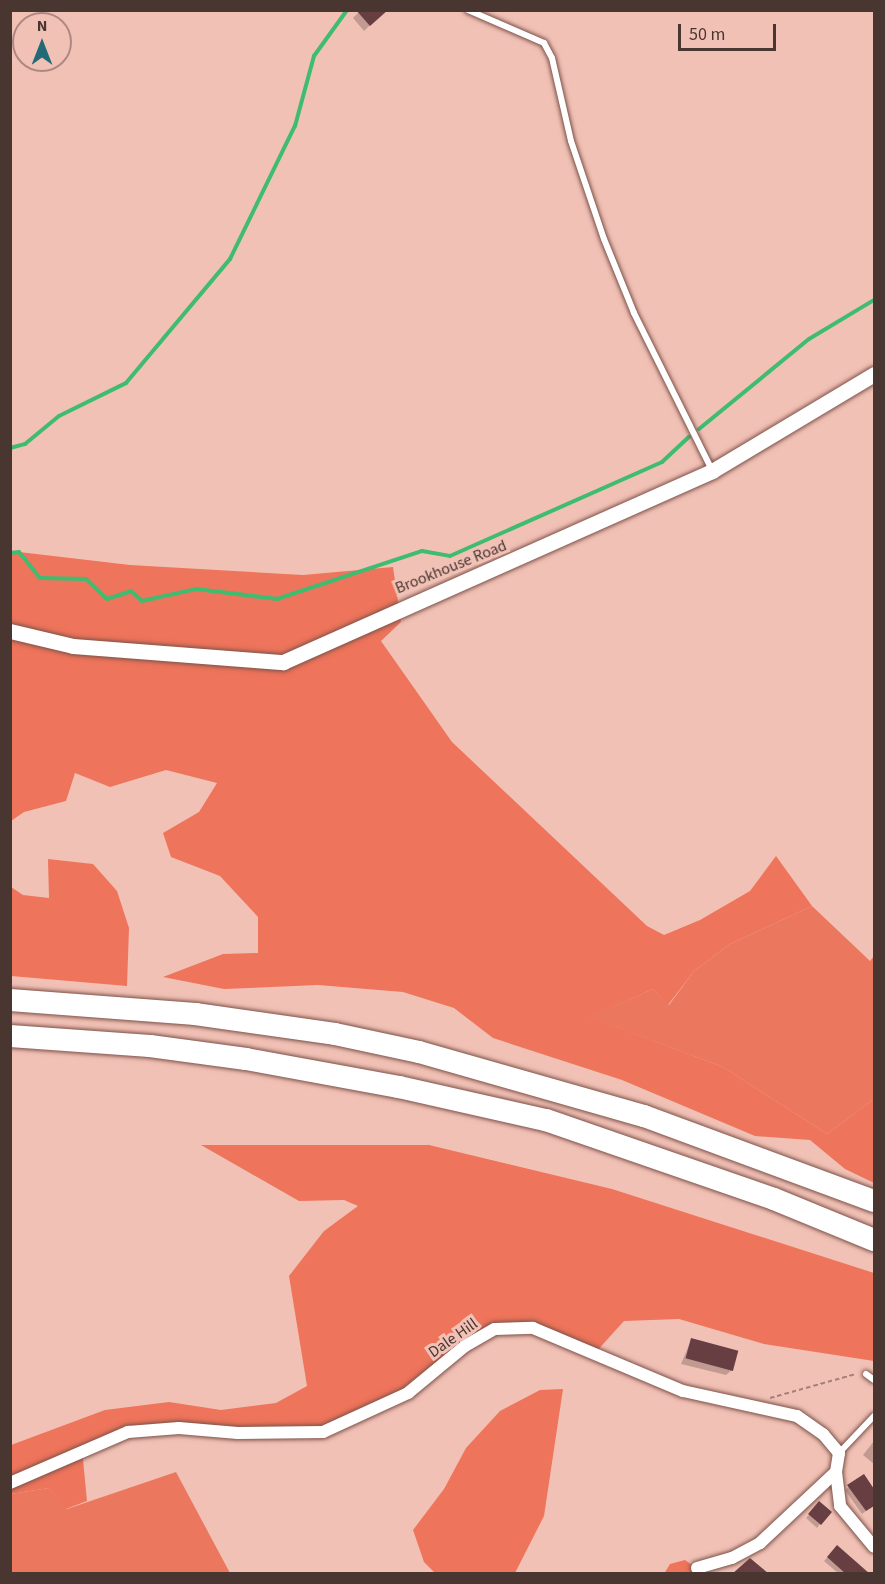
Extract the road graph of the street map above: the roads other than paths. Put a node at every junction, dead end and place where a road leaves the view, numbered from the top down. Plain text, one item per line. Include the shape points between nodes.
1 (468, 10) edge
2 (874, 374) edge
3 (712, 471) junction
4 (10, 631) edge
5 (10, 1000) edge
6 (10, 1036) edge
7 (874, 1202) edge
8 (874, 1240) edge
9 (866, 1374) road end
10 (874, 1380) edge
11 (874, 1416) edge
12 (839, 1453) junction
13 (836, 1472) junction
14 (10, 1483) edge
15 (874, 1547) edge
16 (697, 1568) dead end

1 - 3 lane via 528,33 548,51 603,238 634,313
2 - 3 street, Brookhouse Road
3 - 4 street, Brookhouse Road via 283,662 73,645
5 - 7 highway via 195,1014 335,1034 419,1052 644,1116
6 - 8 highway via 150,1046 246,1059 399,1087 546,1120 774,1199
9 - 10 lane
11 - 12 lane
12 - 13 street
12 - 14 street, Dale Hill via 823,1434 797,1416 683,1391 533,1328 495,1329 465,1346 408,1393 324,1432 238,1433 179,1428 128,1432
13 - 15 street via 840,1506
13 - 16 street via 760,1542 732,1558

